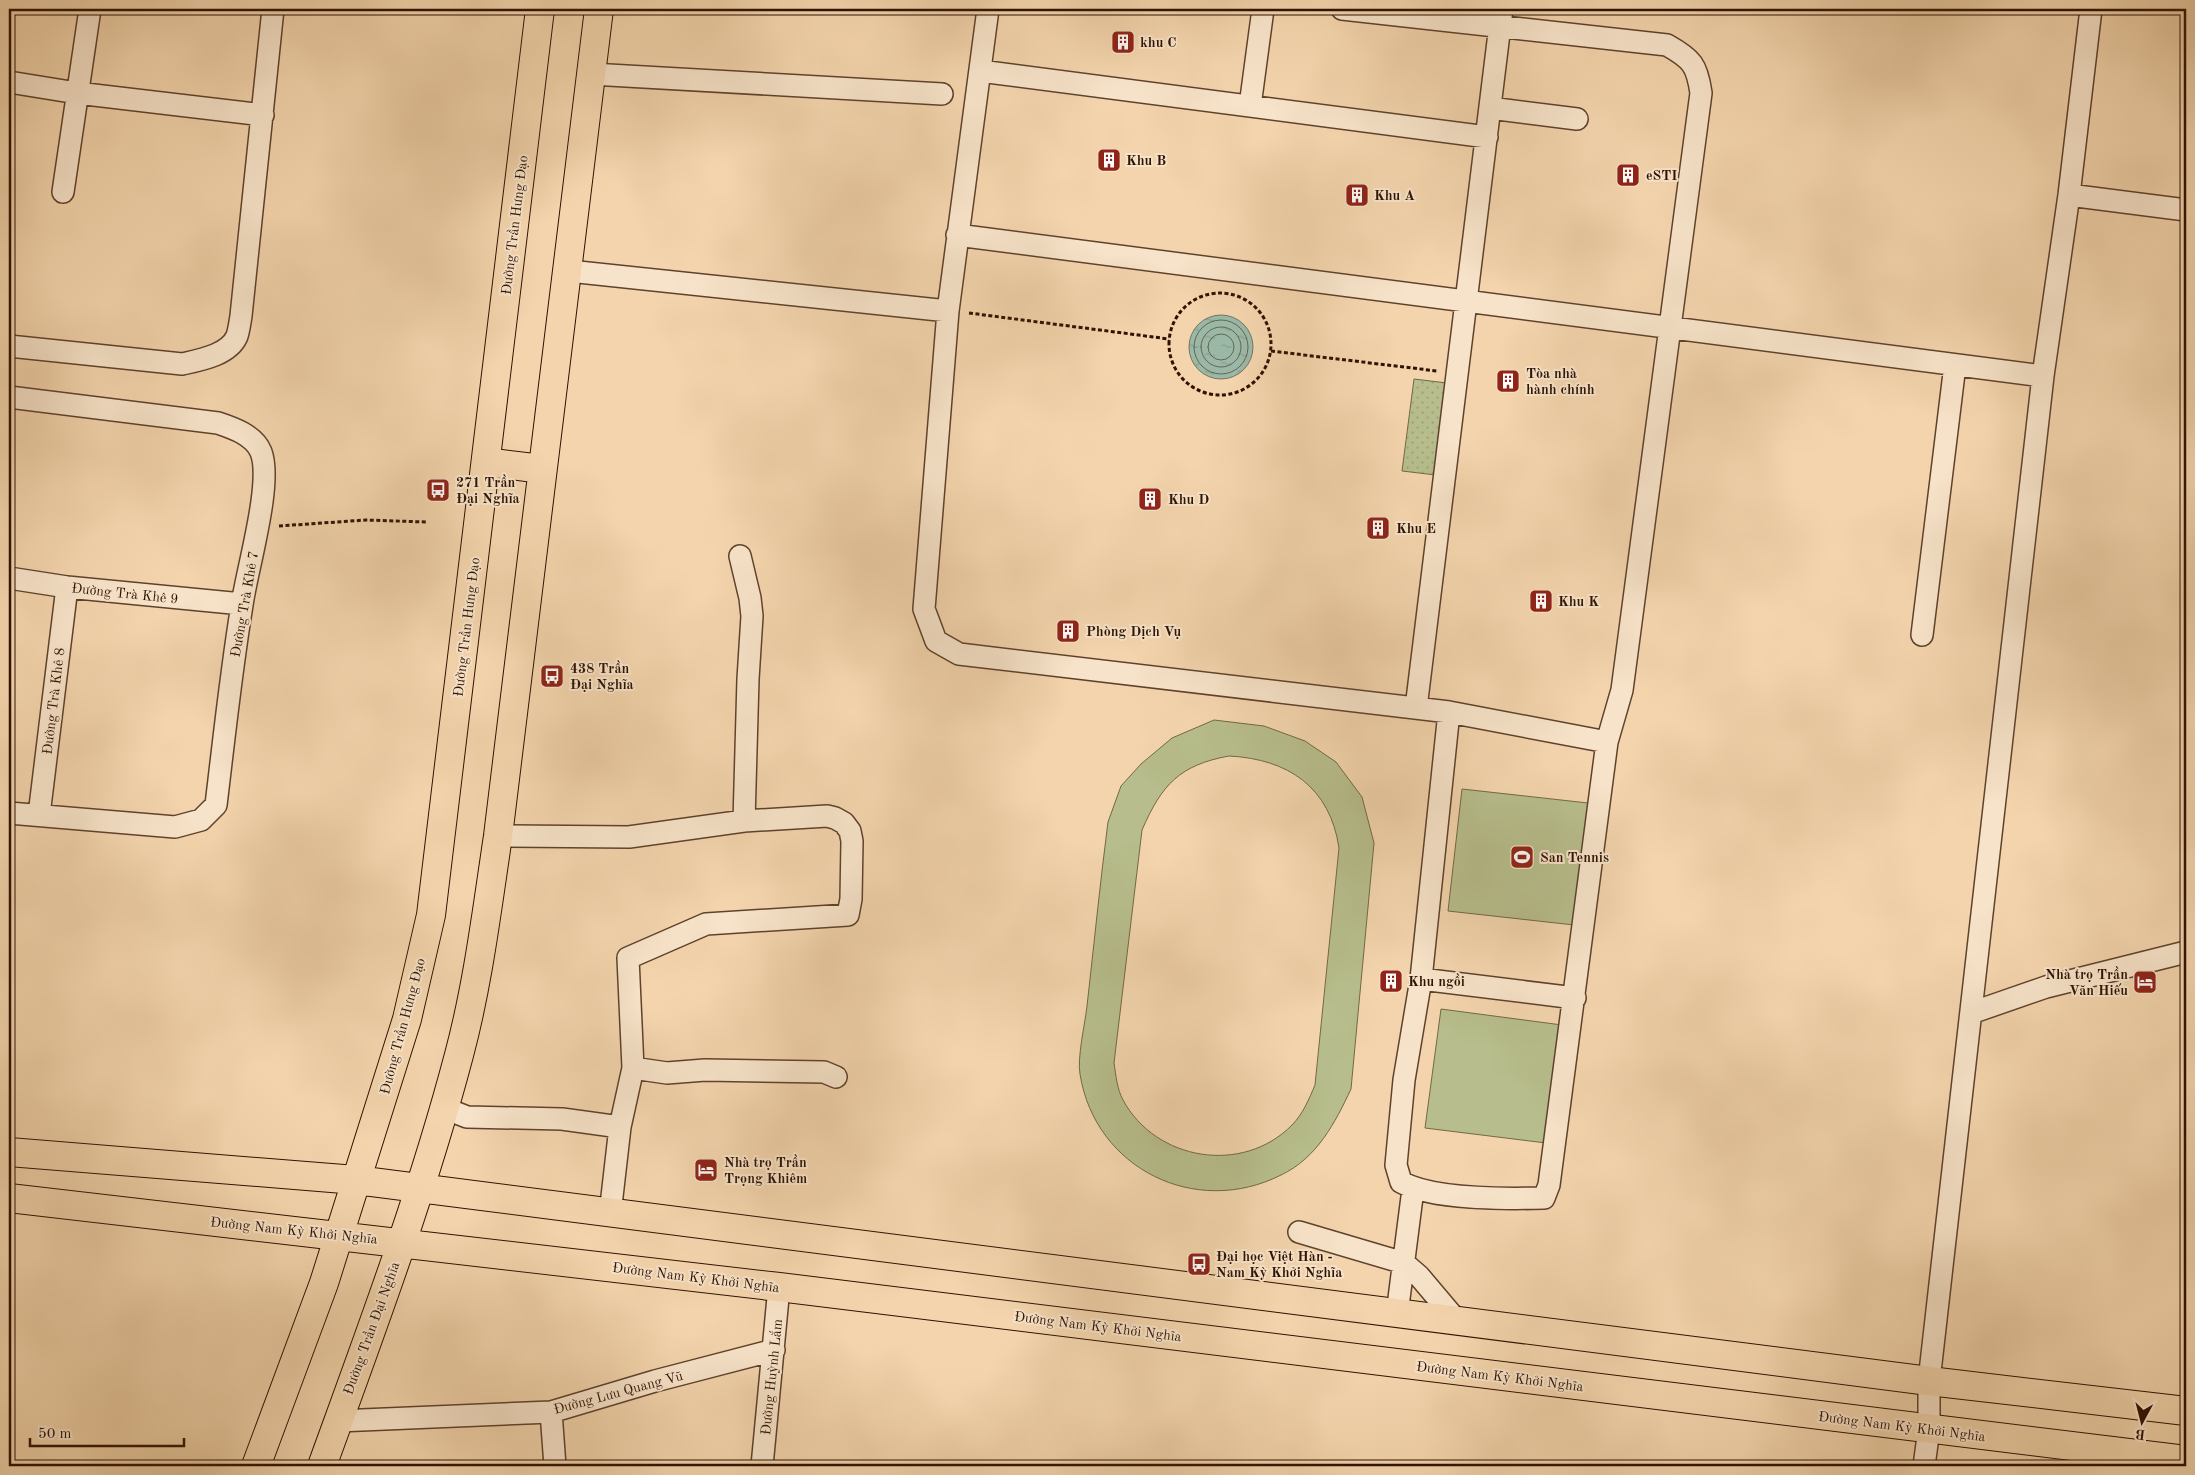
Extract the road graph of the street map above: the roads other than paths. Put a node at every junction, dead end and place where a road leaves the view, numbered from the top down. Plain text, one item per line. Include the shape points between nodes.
1 (90, 9) edge
2 (273, 9) edge
3 (540, 9) edge
4 (600, 9) edge
5 (988, 9) edge
6 (1263, 9) edge
7 (1342, 9) edge
8 (2091, 9) edge
9 (1501, 18) edge
10 (980, 71) junction
11 (591, 74) junction
12 (9, 82) edge
13 (77, 94) junction
14 (942, 94) dead end
15 (1250, 106) junction
16 (1490, 108) junction
17 (263, 115) junction
18 (1577, 119) dead end
19 (1487, 137) junction
20 (63, 192) dead end
21 (2069, 195) junction
22 (2186, 210) edge
23 (957, 235) junction
24 (569, 271) junction
25 (1466, 300) junction
26 (948, 310) junction
27 (1669, 328) junction
28 (9, 346) edge
29 (1955, 365) junction
30 (2043, 376) junction
31 (9, 397) edge
32 (486, 462) junction
33 (542, 469) junction
34 (740, 556) dead end
35 (9, 578) edge
36 (67, 587) junction
37 (242, 604) junction
38 (1922, 635) dead end
39 (1416, 708) junction
40 (1448, 712) junction
41 (1607, 742) junction
42 (9, 813) edge
43 (39, 815) junction
44 (744, 821) junction
45 (498, 836) junction
46 (2186, 952) edge
47 (1421, 979) junction
48 (1575, 998) junction
49 (1971, 1013) junction
50 (633, 1068) junction
51 (836, 1078) dead end
52 (444, 1108) junction
53 (620, 1127) junction
54 (9, 1152) edge
55 (356, 1180) junction
56 (1413, 1189) junction
57 (419, 1190) junction
58 (9, 1198) edge
59 (610, 1214) junction
60 (1299, 1232) dead end
61 (338, 1235) junction
62 (402, 1242) junction
63 (1404, 1263) junction
64 (780, 1287) junction
65 (1398, 1314) junction
66 (1457, 1321) junction
67 (774, 1350) junction
68 (1929, 1381) junction
69 (2186, 1411) edge
70 (551, 1412) junction
71 (338, 1421) junction
72 (1929, 1429) junction
73 (2186, 1460) edge
74 (256, 1466) edge
75 (322, 1466) edge
76 (555, 1466) edge
77 (762, 1466) edge
78 (1924, 1466) edge

1 - 13 street
2 - 17 street
3 - 32 main road, Đường Trần Hưng Đạo
4 - 11 main road
5 - 10 street
6 - 15 street
7 - 9 street
8 - 21 street
9 - 16 street
9 - 27 street via 1667,45 1685,55 1698,70 1702,93
10 - 15 street
10 - 23 street
11 - 14 street
11 - 24 main road
12 - 13 street
13 - 17 street
13 - 20 street
15 - 19 street
16 - 18 street
16 - 19 street
17 - 28 street via 241,316 236,337 224,350 182,364
19 - 25 street
21 - 22 street
21 - 30 street
23 - 25 street
23 - 26 street
24 - 26 street
24 - 33 main road
25 - 27 street
25 - 39 street
26 - 39 street via 924,609 936,641 959,654
27 - 29 street
27 - 41 street via 1622,690
29 - 30 street
29 - 38 street
30 - 49 street
31 - 37 street, Đường Trà Khê 7 via 202,420 236,429 250,439 260,450 264,463 258,526
32 - 33 main road
32 - 55 main road, Đường Trần Hưng Đạo via 430,915 407,1019
33 - 45 main road
34 - 44 street via 752,616
35 - 36 street, Đường Trà Khê 9
36 - 37 street, Đường Trà Khê 9
36 - 43 street, Đường Trà Khê 8
37 - 43 street, Đường Trà Khê 7 via 216,805 201,820 175,827
39 - 40 street
40 - 41 street
40 - 47 street
41 - 48 street
42 - 43 street, Đường Trà Khê 7
44 - 45 street via 629,837
44 - 50 street via 827,816 844,823 852,841 848,916 706,924 628,958
45 - 52 main road via 478,965 460,1053
46 - 49 street via 2046,987
47 - 48 street
47 - 56 street via 1404,1080 1396,1166 1401,1182
48 - 56 street via 1556,1141 1544,1198 1499,1200
49 - 68 street
50 - 51 street via 667,1074 705,1070 824,1072
50 - 53 street
52 - 53 street via 467,1117 562,1119
52 - 57 main road
53 - 59 street
54 - 55 main road
55 - 57 main road
55 - 61 main road, Đường Trần Hưng Đạo
56 - 63 street
57 - 59 main road
57 - 62 main road, Đường Trần Đại Nghĩa
58 - 61 main road, Đường Nam Kỳ Khởi Nghĩa
59 - 65 main road
60 - 63 street
61 - 62 main road, Đường Nam Kỳ Khởi Nghĩa
61 - 74 main road via 324,1283
62 - 64 main road, Đường Nam Kỳ Khởi Nghĩa
62 - 71 main road, Đường Trần Đại Nghĩa
63 - 65 street
63 - 66 street
64 - 67 street, Đường Huỳnh Lắm
64 - 72 main road, Đường Nam Kỳ Khởi Nghĩa
65 - 66 main road
66 - 68 main road
67 - 70 street, Đường Lưu Quang Vũ
67 - 77 street, Đường Huỳnh Lắm
68 - 69 main road
68 - 72 street
70 - 71 street, Đường Lưu Quang Vũ
70 - 76 street
71 - 75 main road, Đường Trần Đại Nghĩa
72 - 73 main road, Đường Nam Kỳ Khởi Nghĩa
72 - 78 street

